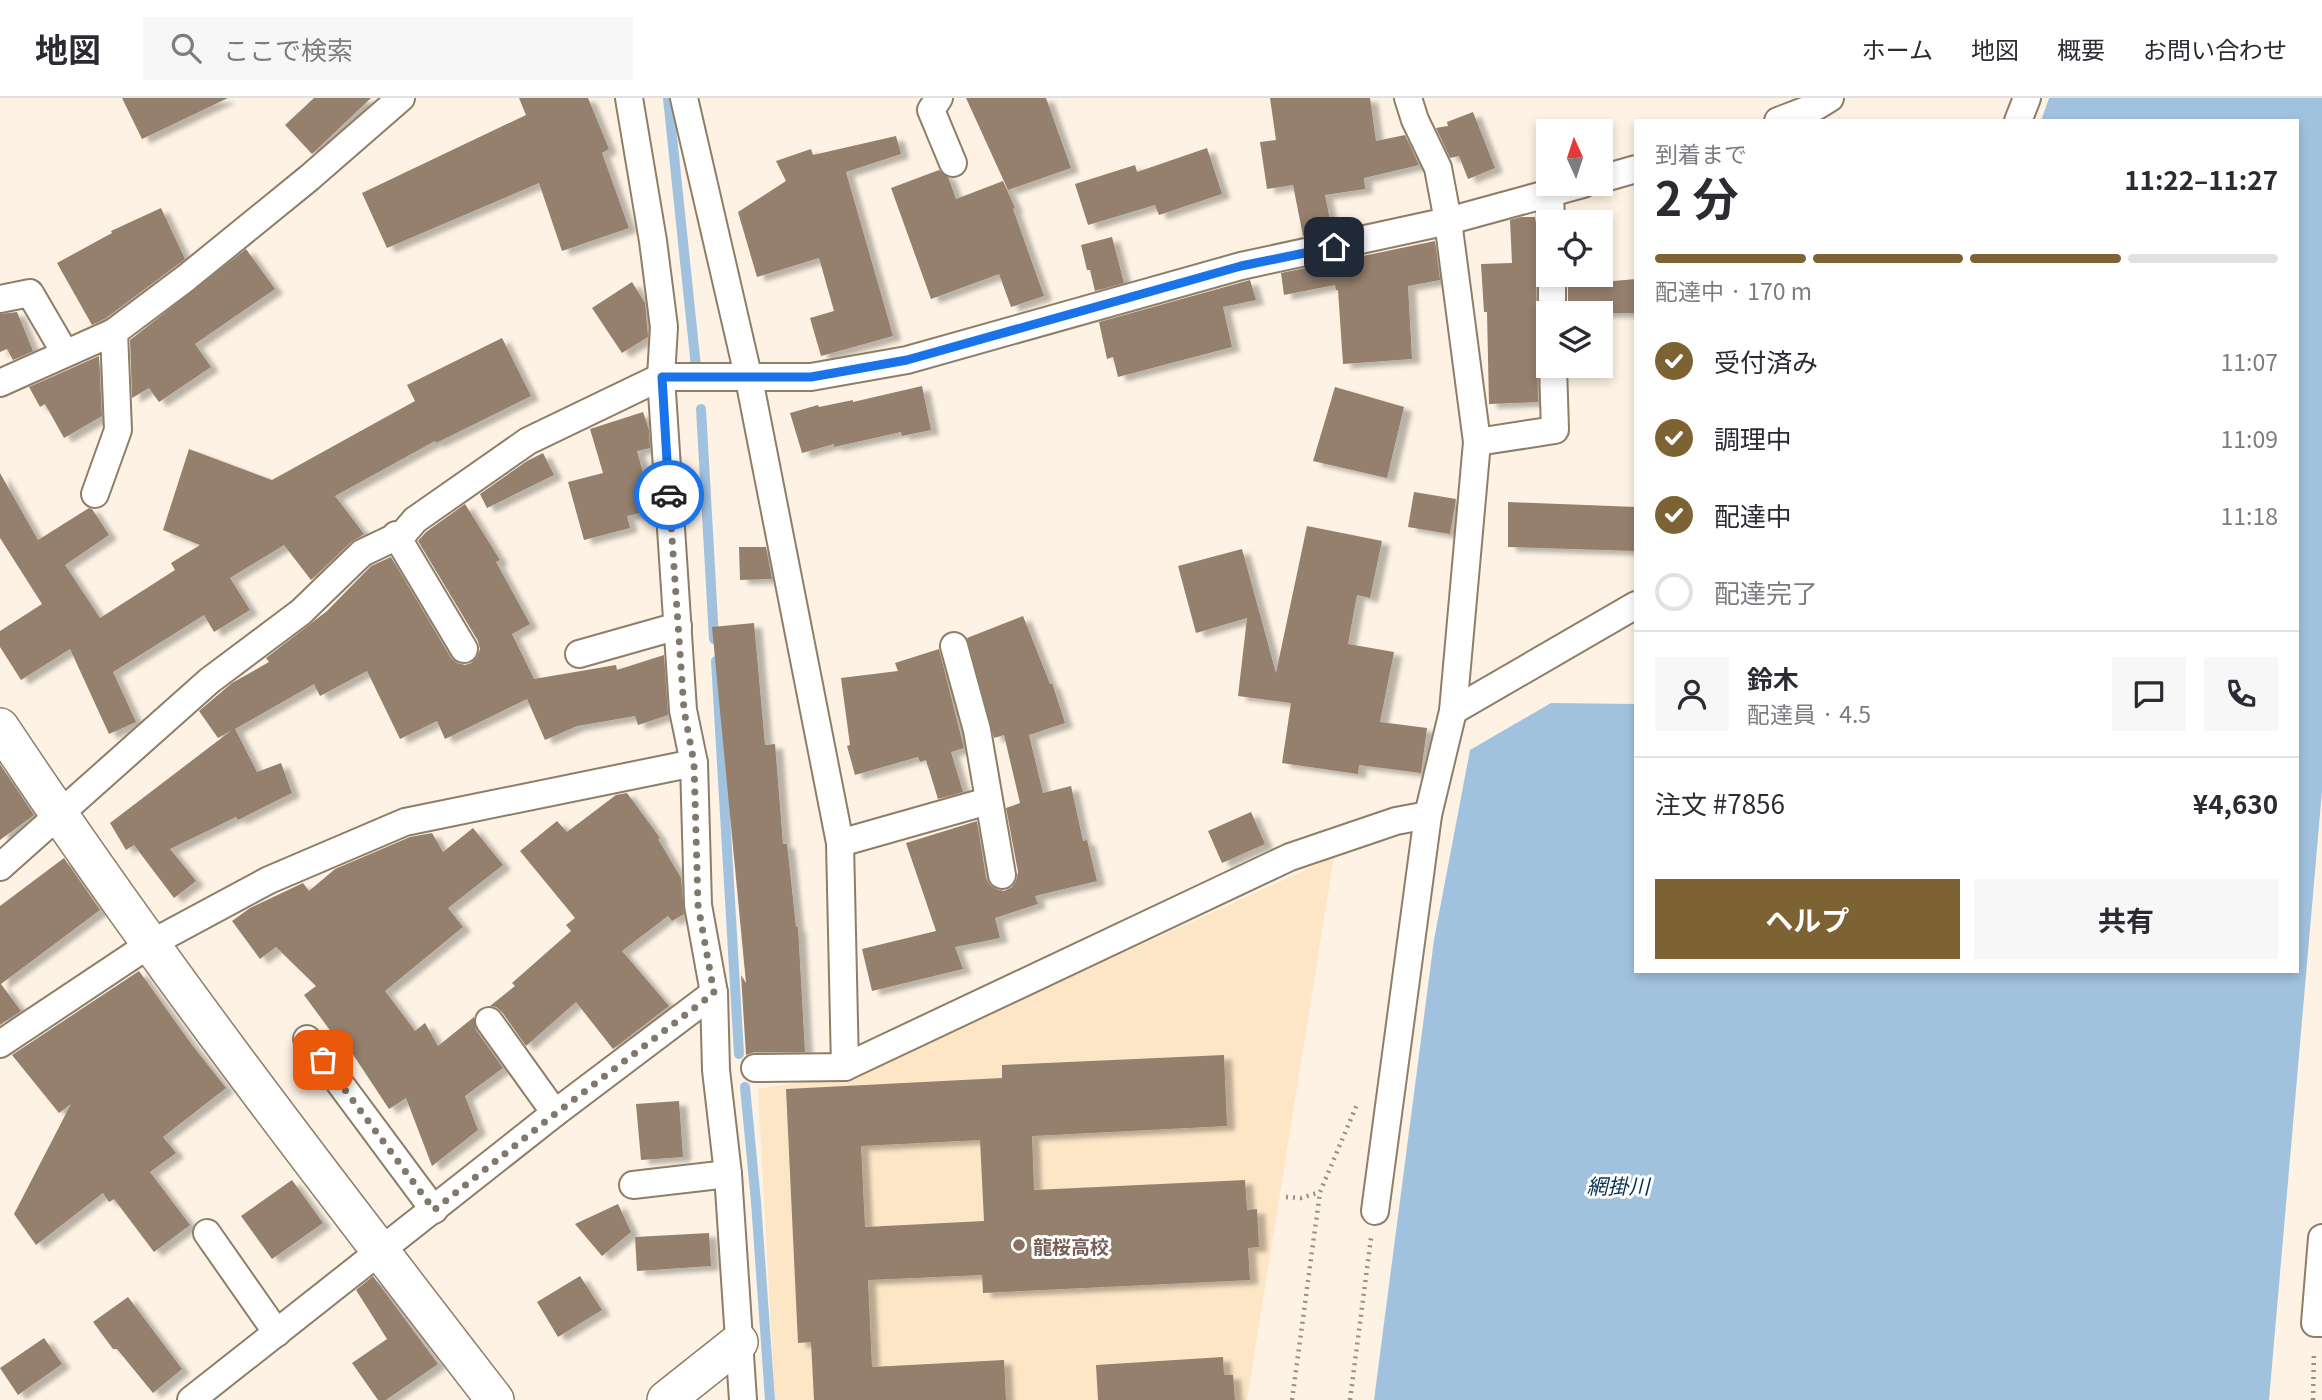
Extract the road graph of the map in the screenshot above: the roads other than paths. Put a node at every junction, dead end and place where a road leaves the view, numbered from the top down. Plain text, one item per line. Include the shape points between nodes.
1 (401, 98) edge
2 (629, 98) edge
3 (684, 98) edge
4 (939, 98) edge
5 (1408, 98) edge
6 (1830, 98) edge
7 (2027, 98) edge
8 (1783, 119) edge
9 (2019, 119) edge
10 (953, 163) dead end
11 (1634, 170) edge
12 (1614, 175) edge
13 (1539, 196) edge
14 (1448, 221) junction
15 (0, 299) edge
16 (114, 332) junction
17 (65, 353) junction
18 (747, 376) junction
19 (662, 377) junction
20 (1553, 378) edge
21 (0, 383) edge
22 (1477, 442) junction
23 (95, 494) dead end
24 (396, 536) junction
25 (1634, 606) edge
26 (678, 626) junction
27 (954, 646) dead end
28 (464, 649) dead end
29 (579, 653) dead end
30 (1453, 711) junction
31 (0, 727) edge
32 (694, 763) junction
33 (988, 801) junction
34 (1428, 815) junction
35 (59, 816) junction
36 (840, 843) junction
37 (0, 867) edge
38 (1002, 875) dead end
39 (150, 944) junction
40 (714, 993) junction
41 (489, 1021) dead end
42 (307, 1039) dead end
43 (0, 1044) edge
44 (755, 1068) dead end
45 (845, 1068) junction
46 (555, 1114) junction
47 (728, 1174) junction
48 (634, 1185) dead end
49 (434, 1210) junction
50 (1374, 1211) road end
51 (206, 1233) dead end
52 (2322, 1238) edge
53 (381, 1252) junction
54 (2318, 1323) edge
55 (277, 1333) junction
56 (739, 1342) junction
57 (191, 1400) edge
58 (495, 1400) edge
59 (666, 1400) edge
60 (743, 1400) edge

1 - 16 street via 309,178
2 - 19 street via 664,327
3 - 18 street
4 - 10 street via 931,110
5 - 14 street via 1438,168
6 - 8 street
7 - 9 street
11 - 12 street
13 - 14 street
14 - 18 street via 1241,266 907,360 811,377
14 - 22 street
15 - 17 street via 30,293
16 - 17 street
16 - 23 street via 118,430
17 - 21 street
18 - 19 street
18 - 36 street
19 - 24 street via 528,442
19 - 26 street
20 - 22 street via 1555,430
22 - 30 street
24 - 28 street
24 - 35 street via 362,554 301,612 209,681
25 - 30 street
26 - 29 street
26 - 32 street via 684,710
27 - 33 street via 977,730
30 - 34 street
31 - 35 street
32 - 39 street via 405,822 269,880
32 - 40 street via 698,905
33 - 36 street
33 - 38 street
34 - 45 street via 1396,821 1290,857
34 - 50 street
35 - 37 street
35 - 39 street
36 - 45 street
39 - 43 street
39 - 53 street
40 - 46 street
40 - 47 street via 716,1070
41 - 46 street
42 - 49 street
44 - 45 street
46 - 49 street
47 - 48 street
47 - 56 street
49 - 53 street
51 - 55 street
52 - 54 street
53 - 55 street
53 - 58 street
55 - 57 street
56 - 59 street
56 - 60 street

